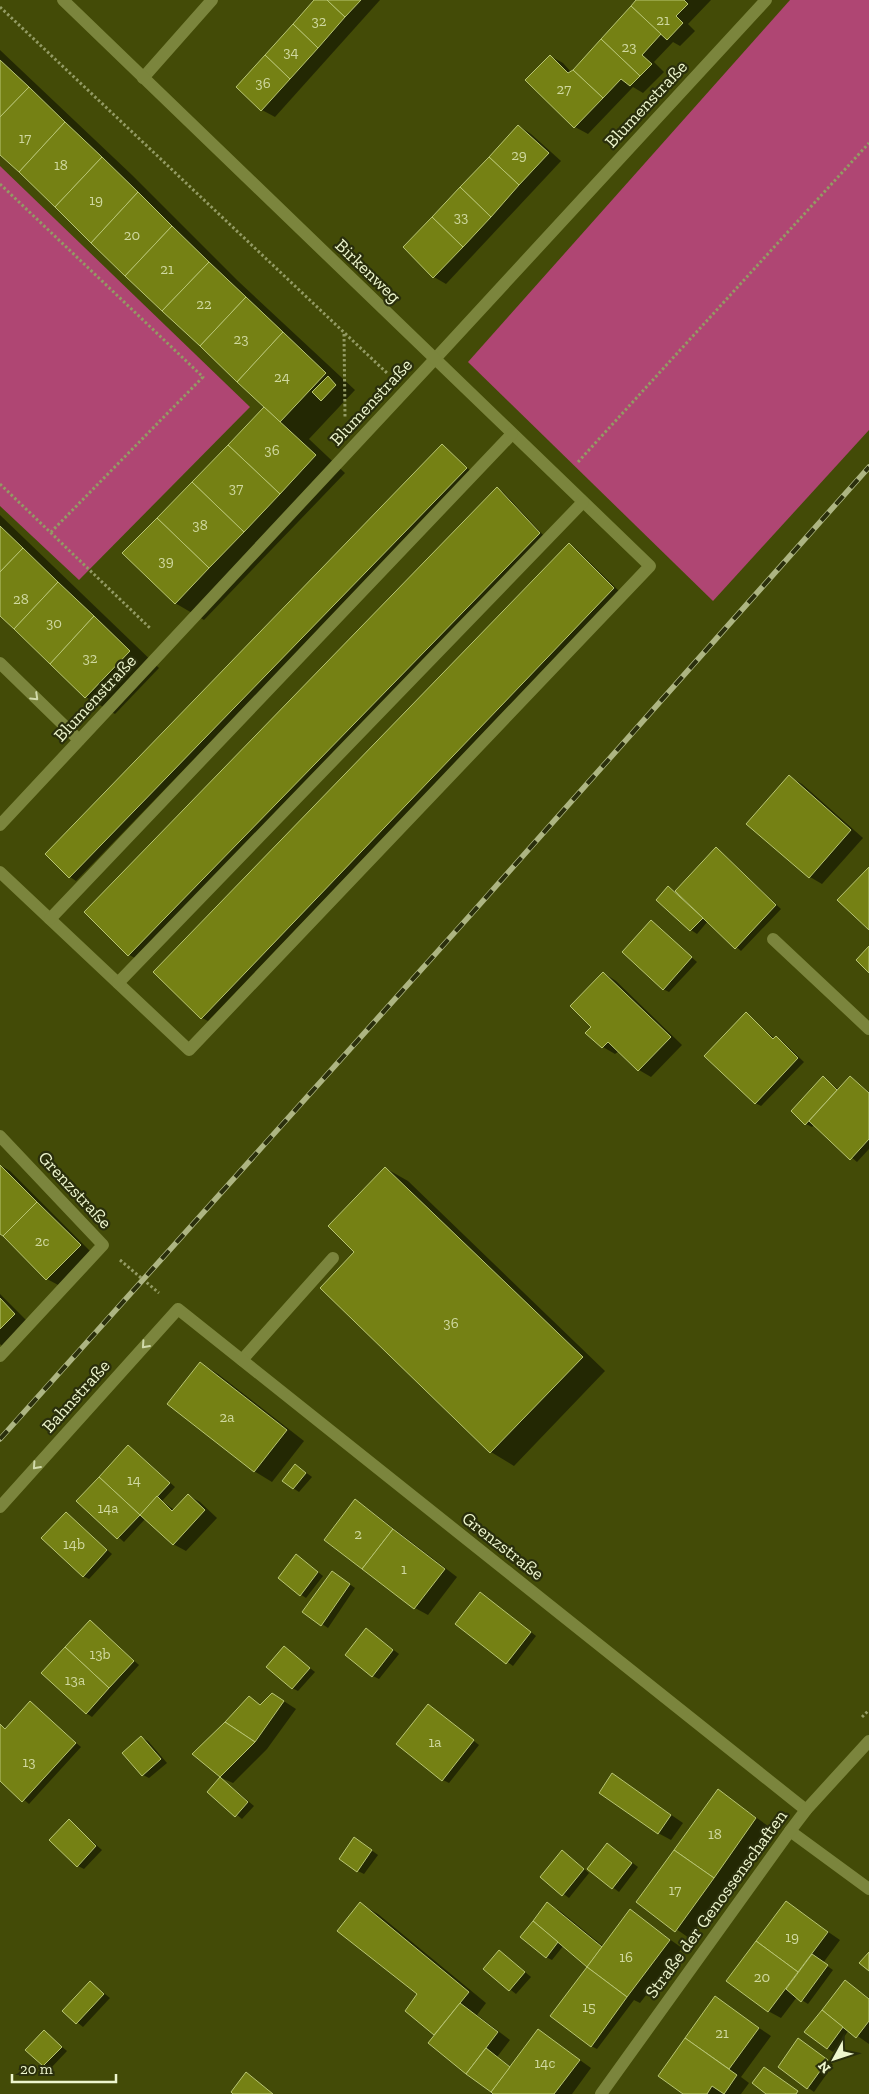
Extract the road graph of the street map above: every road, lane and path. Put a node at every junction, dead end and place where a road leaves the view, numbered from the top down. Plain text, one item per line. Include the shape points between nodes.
1 (63, 0) edge
2 (212, 0) edge
3 (766, 0) edge
4 (0, 7) edge
5 (143, 78) junction
6 (869, 143) edge
7 (0, 184) edge
8 (344, 333) junction
9 (434, 360) junction
10 (406, 390) junction
11 (512, 434) junction
12 (346, 455) junction
13 (561, 481) junction
14 (0, 484) edge
15 (583, 502) junction
16 (51, 532) junction
17 (168, 646) junction
18 (0, 663) edge
19 (79, 740) junction
20 (0, 825) edge
21 (0, 872) edge
22 (50, 919) junction
23 (773, 939) dead end
24 (118, 983) junction
25 (869, 1029) edge
26 (0, 1136) edge
27 (103, 1245) junction
28 (333, 1258) dead end
29 (178, 1309) junction
30 (0, 1356) edge
31 (242, 1360) junction
32 (0, 1507) edge
33 (869, 1741) edge
34 (806, 1810) junction
35 (790, 1831) junction
36 (869, 1889) edge
37 (601, 2094) edge

1 - 5 street, Birkenweg
2 - 5 street
3 - 9 street, Blumenstraße
4 - 8 path
5 - 9 street, Birkenweg
6 - 13 path
7 - 16 path via 203,377
8 - 10 path
8 - 12 path
9 - 10 street, Blumenstraße
9 - 11 street, Birkenweg
10 - 12 street, Blumenstraße
11 - 13 street, Birkenweg
11 - 22 street
12 - 17 street, Blumenstraße
13 - 15 street, Birkenweg
14 - 16 path
15 - 24 street
15 - 24 street, Birkenweg via 650,566 189,1050
16 - 17 path
17 - 19 street, Blumenstraße
18 -> 19 street
19 - 20 street, Blumenstraße
21 - 22 street
22 - 24 street
23 - 25 street
26 - 27 street, Grenzstraße
27 - 29 path
27 - 30 street, Grenzstraße
28 - 31 street
29 - 31 street, Grenzstraße
29 -> 32 street, Bahnstraße
31 - 34 street, Grenzstraße
33 - 34 street, Straße der Genossenschaften
34 - 35 street, Straße der Genossenschaften
35 - 36 street
35 - 37 street, Straße der Genossenschaften

